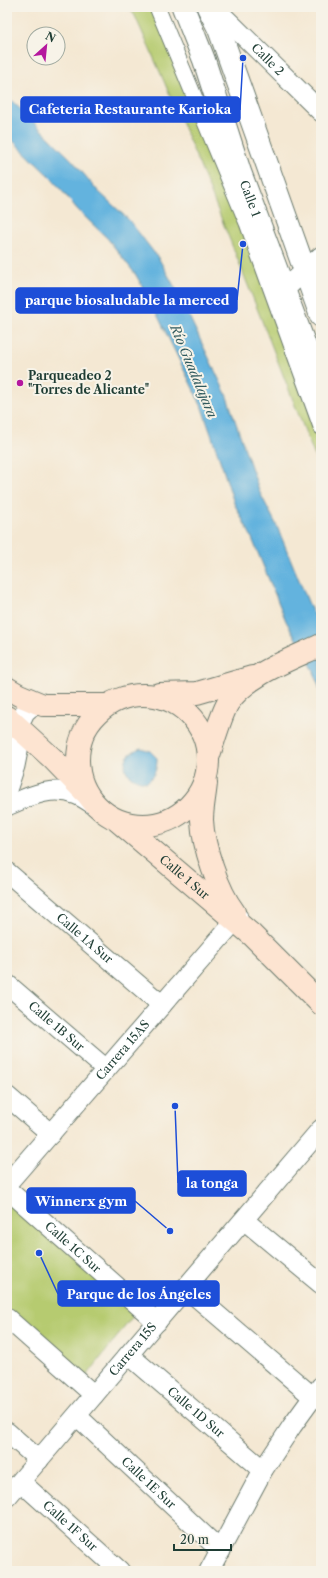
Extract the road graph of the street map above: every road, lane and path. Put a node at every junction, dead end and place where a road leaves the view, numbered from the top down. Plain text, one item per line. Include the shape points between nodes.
1 (157, 7) edge
2 (183, 7) edge
3 (208, 7) edge
4 (214, 7) edge
5 (321, 112) edge
6 (321, 256) edge
7 (305, 271) junction
8 (284, 290) junction
9 (321, 316) edge
10 (321, 388) edge
11 (321, 427) edge
12 (321, 645) edge
13 (261, 675) junction
14 (7, 688) edge
15 (146, 694) junction
16 (106, 705) junction
17 (43, 706) junction
18 (12, 722) edge
19 (208, 755) junction
20 (207, 777) junction
21 (7, 790) edge
22 (7, 806) edge
23 (102, 809) junction
24 (7, 872) edge
25 (236, 919) junction
26 (7, 984) edge
27 (321, 1004) edge
28 (162, 1005) junction
29 (106, 1069) junction
30 (7, 1096) edge
31 (321, 1129) edge
32 (51, 1134) junction
33 (7, 1184) edge
34 (7, 1189) edge
35 (244, 1220) junction
36 (321, 1284) edge
37 (186, 1288) junction
38 (7, 1318) edge
39 (157, 1322) junction
40 (129, 1354) junction
41 (317, 1391) edge
42 (94, 1395) junction
43 (77, 1416) junction
44 (7, 1432) edge
45 (39, 1460) junction
46 (263, 1470) junction
47 (21, 1482) junction
48 (7, 1497) edge
49 (220, 1551) junction
50 (120, 1571) edge
51 (209, 1571) edge

1 - 11 street via 247,223
2 - 8 street, Calle 1
3 - 7 street via 219,29
4 - 5 street, Calle 2
6 - 7 street
7 - 8 street
7 - 9 street
8 - 10 street, Calle 1
12 - 13 main road
13 - 15 main road via 197,693
13 - 19 main road via 242,688 228,703
14 - 17 main road
15 - 16 main road via 120,698
15 - 19 main road via 179,705 193,718 205,738
16 - 17 main road
16 - 23 main road via 91,720 81,739 77,760 80,781
17 - 18 street via 32,706
18 - 21 street via 18,751
18 - 23 main road, Calle 1 Sur
19 - 20 main road
20 - 23 main road via 199,795 185,810 169,820 153,825 136,825
20 - 25 main road, Calle 1 Sur via 202,820 206,844 219,887
22 - 23 street via 42,792 63,792 77,795
23 - 25 main road, Calle 1 Sur
24 - 28 street, Calle 1A Sur
25 - 27 main road, Calle 1 Sur
25 - 28 street, Carrera 15AS
26 - 29 street, Calle 1B Sur
28 - 29 street, Carrera 15AS
29 - 32 street, Carrera 15AS
30 - 32 street
31 - 35 street, Carrera 15S
32 - 33 street, Carrera 15AS
34 - 39 street, Calle 1C Sur
35 - 36 street
35 - 37 street, Carrera 15S
37 - 39 street, Carrera 15S
37 - 41 street
38 - 42 street
39 - 40 street, Carrera 15S
40 - 42 street, Carrera 15S
40 - 46 street, Calle 1D Sur
41 - 46 street
42 - 43 street, Carrera 15S
43 - 45 street, Carrera 15S
43 - 49 street, Calle 1E Sur
44 - 45 street
45 - 47 street, Carrera 15S
46 - 49 street
47 - 48 street, Carrera 15S
47 - 50 street, Calle 1F Sur
49 - 51 street

